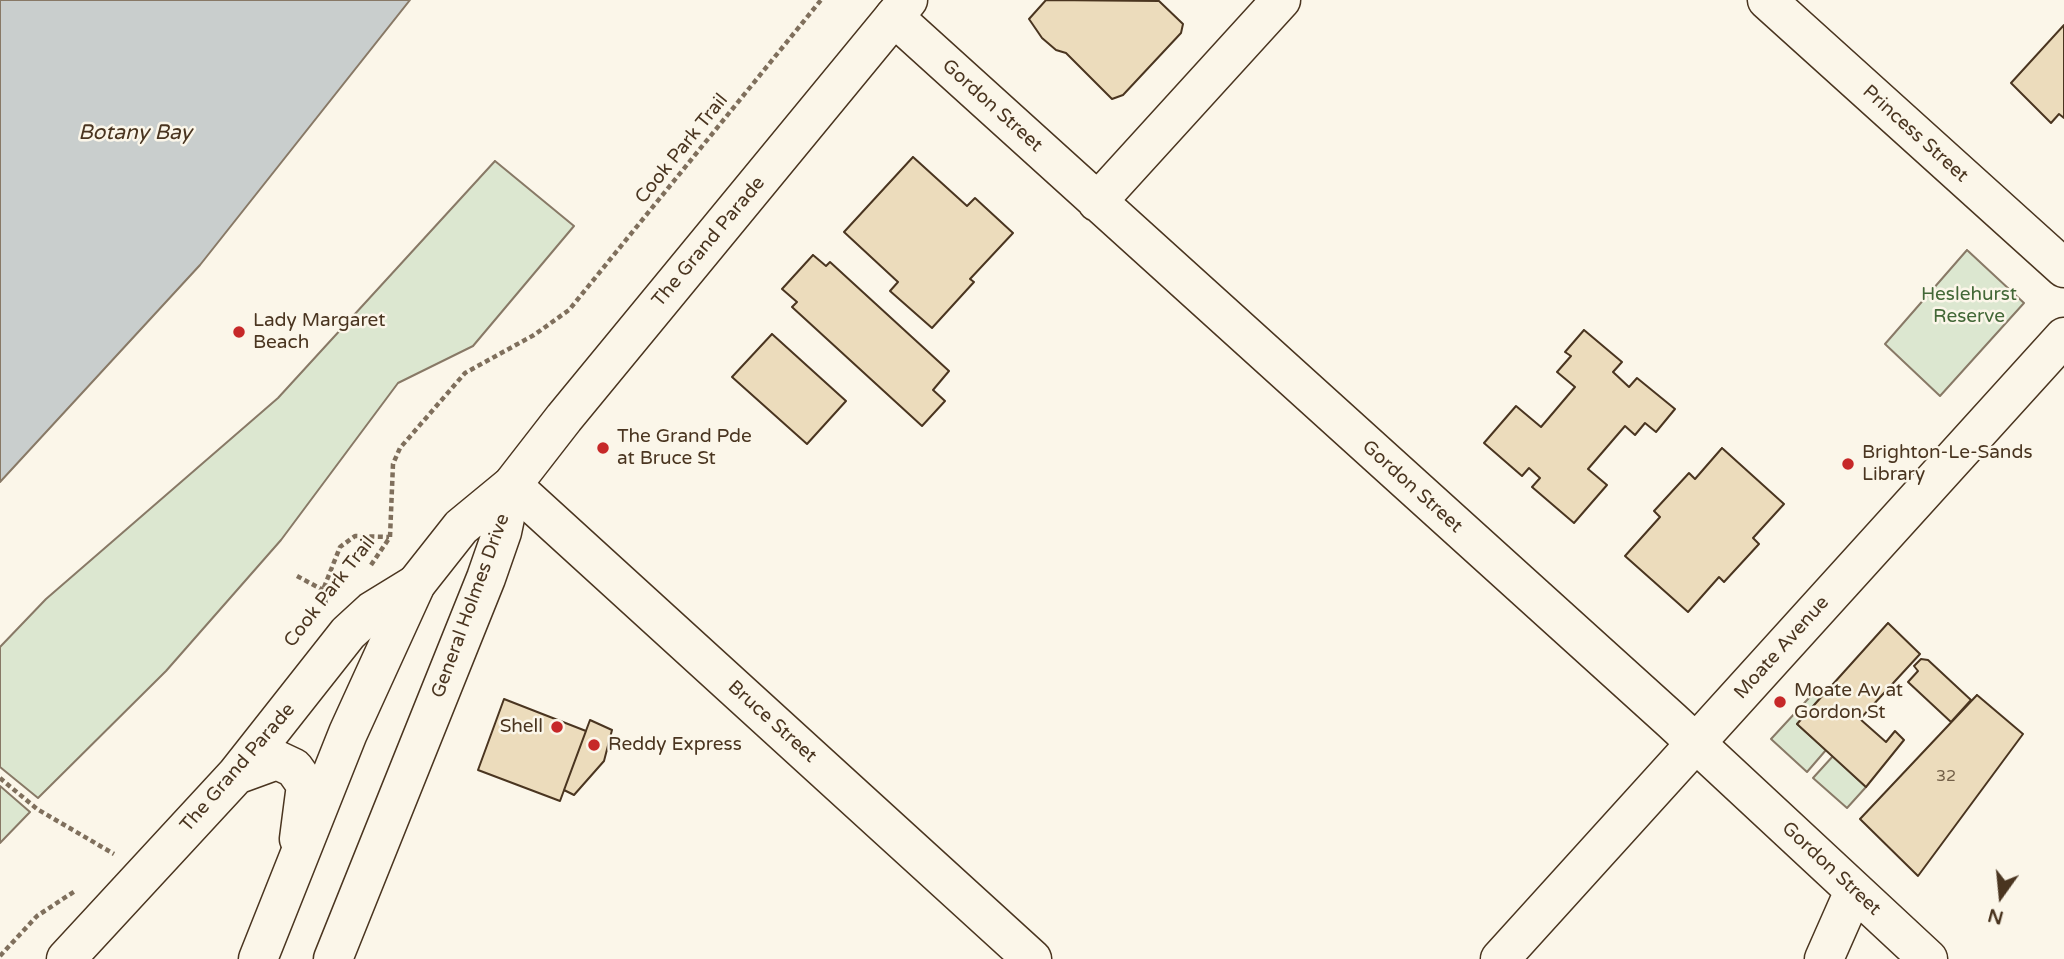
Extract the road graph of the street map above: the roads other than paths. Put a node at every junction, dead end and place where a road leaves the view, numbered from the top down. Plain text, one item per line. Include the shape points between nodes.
1 (1280, 0) edge
2 (1767, 0) edge
3 (901, 9) edge
4 (1097, 202) junction
5 (2064, 268) edge
6 (2064, 337) edge
7 (512, 485) junction
8 (416, 584) junction
9 (1696, 744) junction
10 (236, 775) junction
11 (296, 866) junction
12 (1854, 891) junction
13 (66, 959) edge
14 (258, 959) edge
15 (333, 959) edge
16 (1032, 959) edge
17 (1500, 959) edge
18 (1824, 959) edge
19 (1928, 959) edge

1 - 4 main road
2 - 5 main road, Princess Street
3 - 4 main road, Gordon Street
3 - 7 main road, The Grand Parade
4 - 9 main road, Gordon Street
6 - 9 main road, Moate Avenue
7 - 8 main road, General Holmes Drive via 461,527
7 - 15 main road, General Holmes Drive via 486,578
7 - 16 main road, Bruce Street
8 - 10 main road, The Grand Parade via 372,611 348,633
8 - 11 main road, General Holmes Drive via 358,709
9 - 12 main road, Gordon Street
9 - 17 main road, Moate Avenue
10 - 11 main road via 277,760 294,768 306,785
10 - 13 main road, The Grand Parade
11 - 14 main road, General Holmes Drive
12 - 18 main road
12 - 19 main road, Gordon Street

